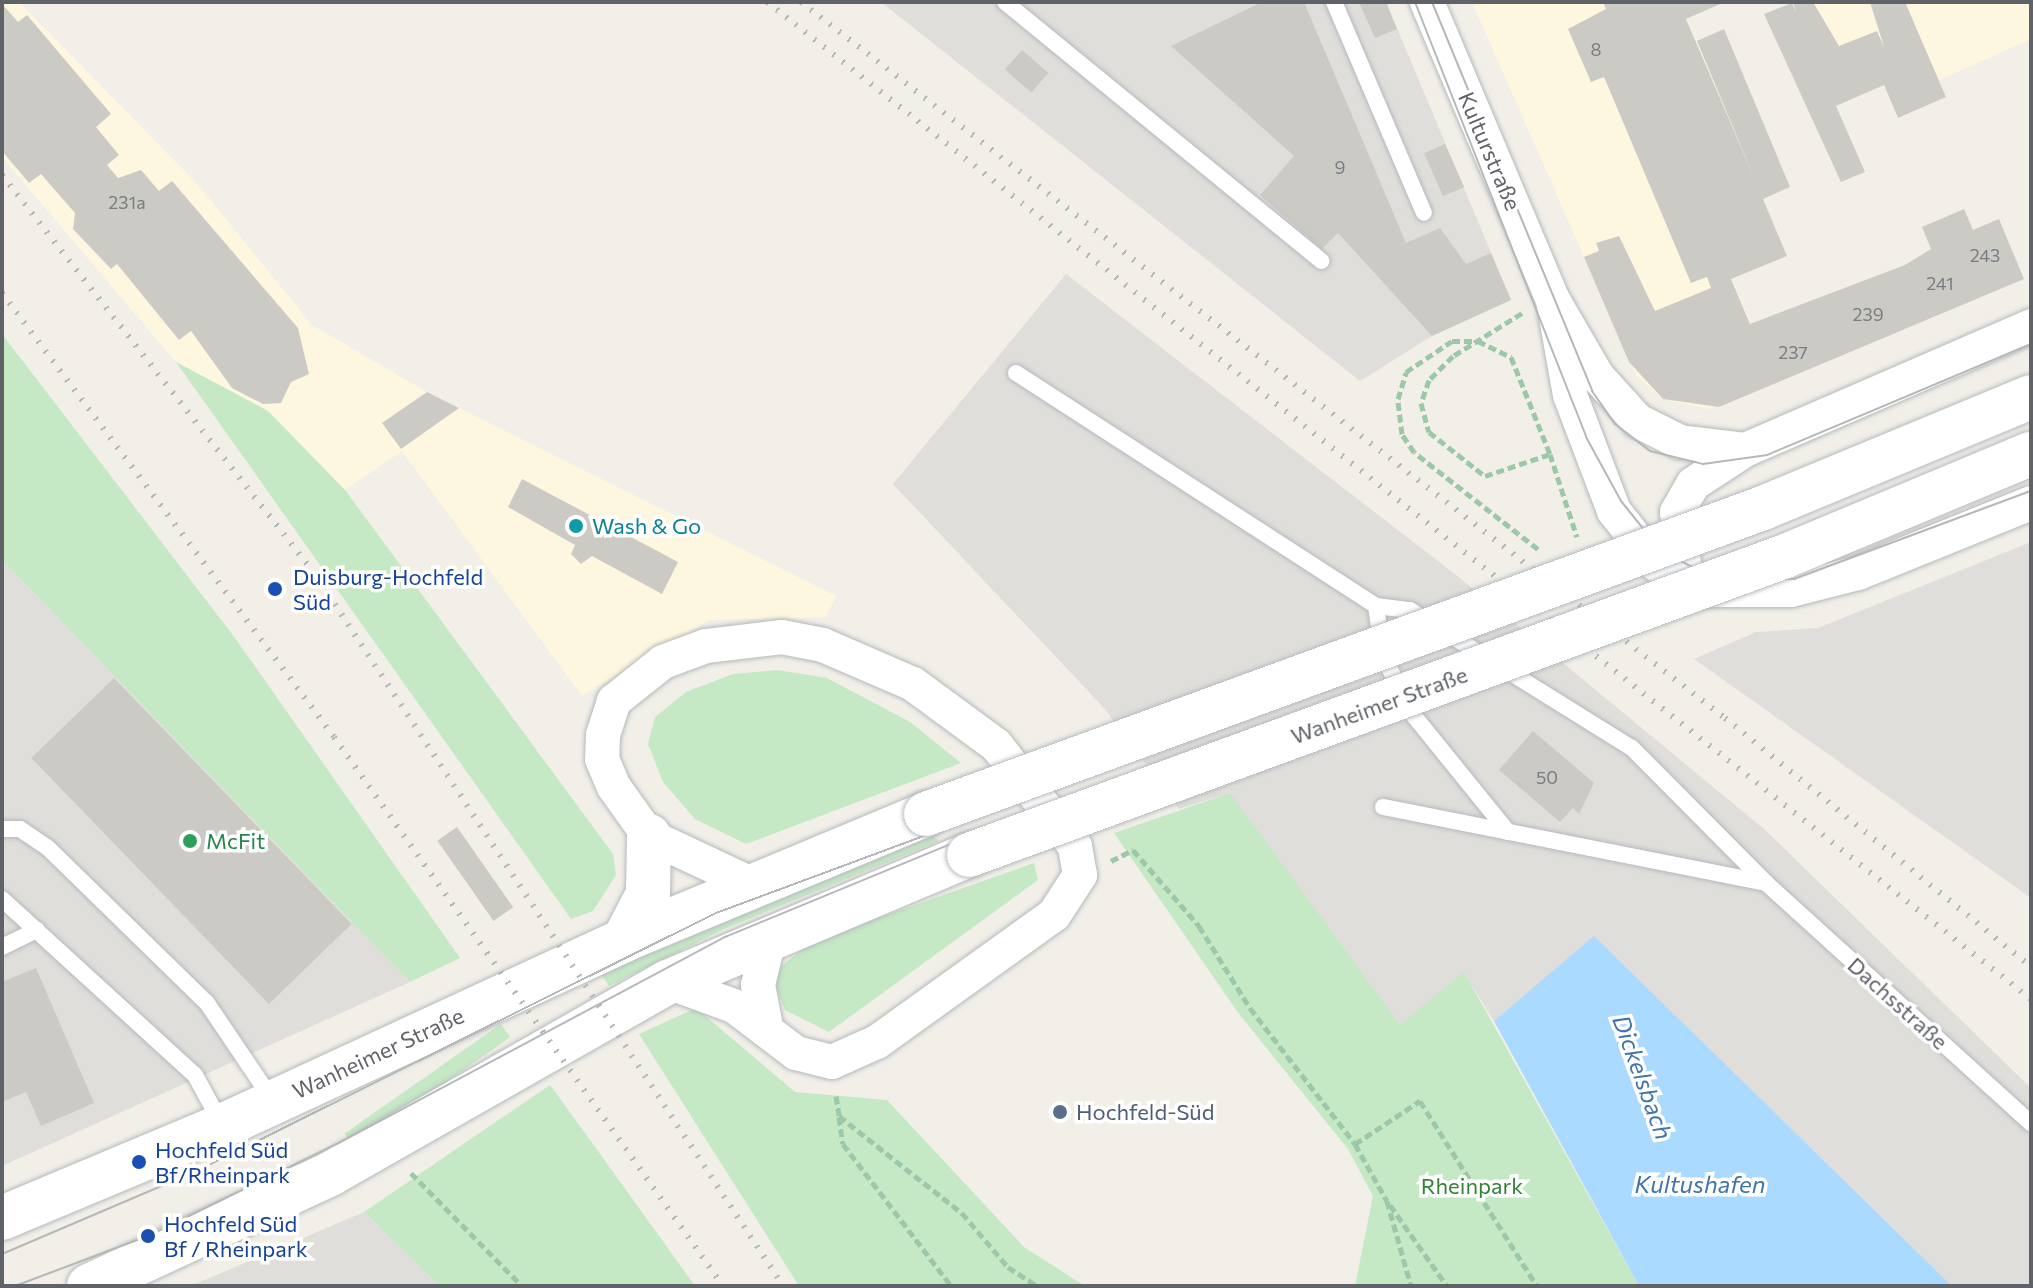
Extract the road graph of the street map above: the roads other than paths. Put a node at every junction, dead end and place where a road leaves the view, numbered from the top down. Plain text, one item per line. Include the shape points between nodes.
1 (1005, 2) edge
2 (1334, 2) edge
3 (1427, 2) edge
4 (1424, 213) dead end
5 (1322, 261) dead end
6 (1553, 300) junction
7 (2031, 326) edge
8 (1016, 373) dead end
9 (2031, 397) edge
10 (1745, 450) junction
11 (2031, 454) edge
12 (2031, 503) edge
13 (1706, 590) junction
14 (1376, 606) junction
15 (1383, 807) dead end
16 (2, 829) edge
17 (1508, 832) junction
18 (649, 836) junction
19 (1766, 883) junction
20 (753, 885) junction
21 (2, 899) edge
22 (37, 930) junction
23 (770, 935) junction
24 (624, 940) junction
25 (2, 947) edge
26 (668, 982) junction
27 (766, 1027) junction
28 (274, 1102) junction
29 (2031, 1123) edge
30 (222, 1126) junction
31 (2, 1218) edge
32 (89, 1286) edge

1 - 5 lane
2 - 4 lane
3 - 6 street, Kulturstraße
6 - 10 street via 1597,376 1638,421 1680,442
6 - 13 street via 1570,395 1614,511 1656,564
7 - 10 street
8 - 14 lane
9 - 20 street, Wanheimer Straße, bridge via 1763,508 926,814
10 - 13 street via 1693,484 1677,512 1679,550
11 - 23 street, Wanheimer Straße, bridge via 1783,557 969,855
12 - 13 street via 1858,573 1791,590
14 - 17 lane via 1383,656 1414,716
14 - 19 lane, Dachsstraße via 1410,610 1632,748
15 - 17 lane
16 - 28 lane via 20,829 47,847 207,1003
17 - 19 lane
18 - 20 street
18 - 24 street via 648,894
18 - 27 street via 602,759 614,701 663,662 706,646 782,637 823,645 913,684 996,745 1066,833 1080,875 1054,915 877,1042 832,1062 796,1053
19 - 29 lane, Dachsstraße
20 - 24 street, Wanheimer Straße
21 - 22 lane
22 - 25 lane
22 - 30 lane via 195,1075
23 - 26 street, Wanheimer Straße
23 - 27 street via 758,985
24 - 28 street, Wanheimer Straße
26 - 27 street via 734,1006
26 - 32 street, Wanheimer Straße via 339,1170
28 - 30 street, Wanheimer Straße
30 - 31 street, Wanheimer Straße

